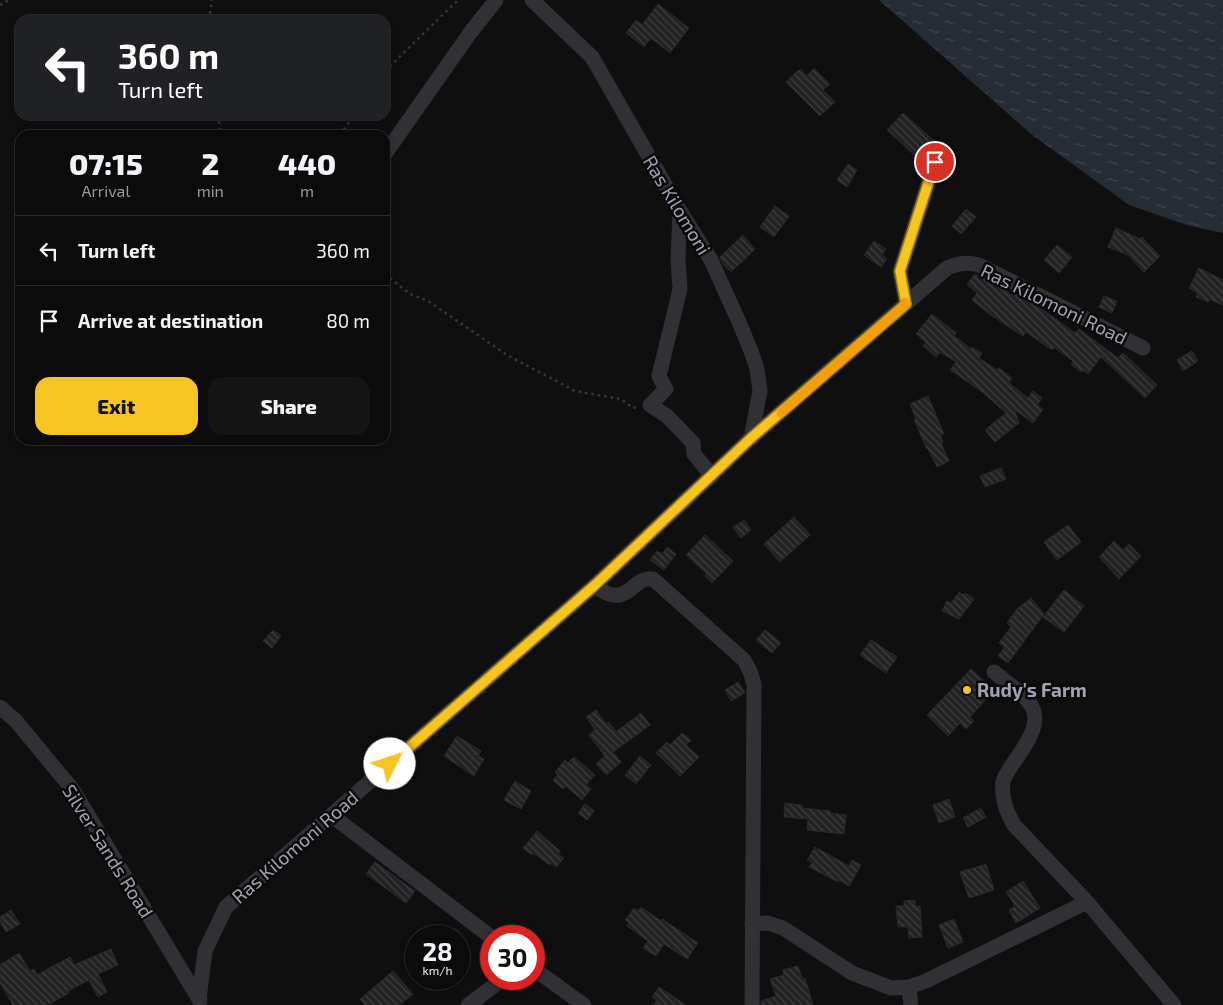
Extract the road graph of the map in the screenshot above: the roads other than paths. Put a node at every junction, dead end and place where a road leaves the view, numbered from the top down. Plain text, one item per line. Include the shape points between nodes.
1 (496, 0) edge
2 (532, 0) edge
3 (390, 147) edge
4 (935, 162) dead end
5 (680, 211) junction
6 (906, 304) junction
7 (1142, 348) dead end
8 (751, 438) junction
9 (712, 476) junction
10 (595, 585) junction
11 (994, 672) dead end
12 (0, 707) edge
13 (331, 815) junction
14 (1087, 902) junction
15 (752, 924) junction
16 (480, 929) edge
17 (545, 977) edge
18 (910, 987) junction
19 (488, 990) edge
20 (200, 1002) edge
21 (468, 1005) edge
22 (584, 1005) edge
23 (752, 1005) edge
24 (911, 1005) edge
25 (1174, 1005) edge

1 - 3 street
2 - 5 street, Ras Kilomoni via 592,57
4 - 6 street via 900,271
5 - 8 street, Ras Kilomoni via 711,260 757,369 760,391
5 - 9 street via 680,290 659,376 666,389 650,405 667,416 693,443 694,454
6 - 7 street, Ras Kilomoni Road via 947,268 968,262
6 - 8 street, Ras Kilomoni Road
8 - 9 street, Ras Kilomoni Road
9 - 10 street, Ras Kilomoni Road
10 - 13 street, Ras Kilomoni Road
10 - 15 street via 616,595 646,578 653,579 744,660 750,671 754,684
11 - 14 street via 1028,701 1035,718 1030,736 1003,779 1006,811 1014,825
12 - 20 street, Silver Sands Road via 16,721 73,790
13 - 16 street
13 - 20 street, Ras Kilomoni Road via 226,907 205,951
14 - 18 street
14 - 25 street
15 - 18 street via 768,923 783,928 852,973 891,988
15 - 23 street
17 - 22 street
18 - 24 street
19 - 21 street

